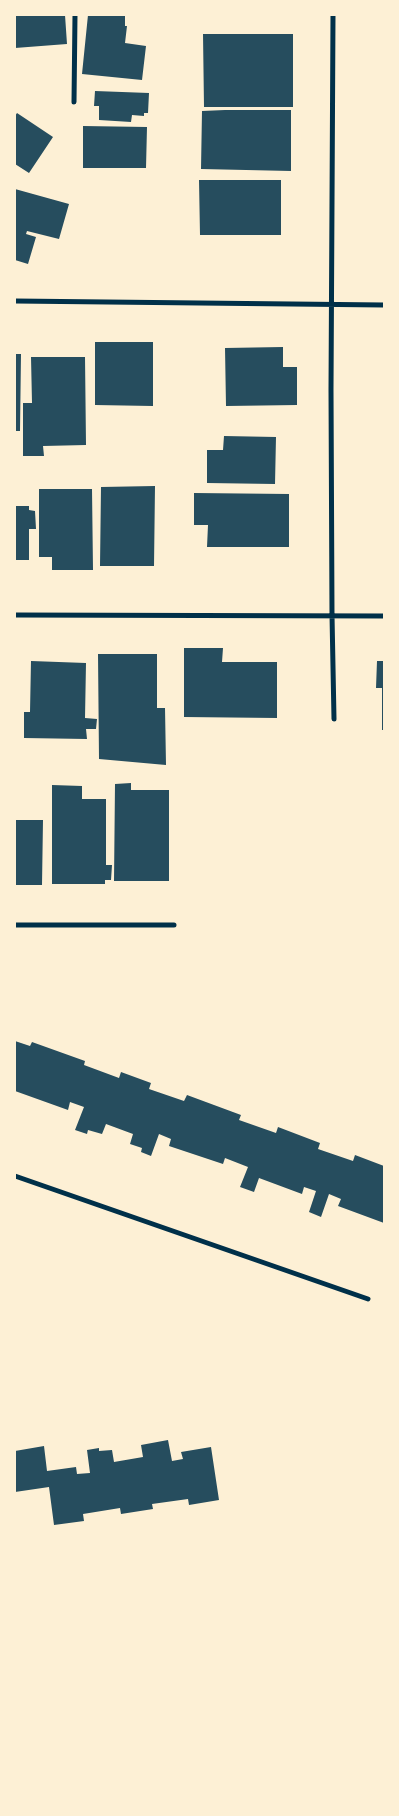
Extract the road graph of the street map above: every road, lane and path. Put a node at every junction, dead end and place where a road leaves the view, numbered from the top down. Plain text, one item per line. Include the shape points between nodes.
1 (75, 15) edge
2 (333, 15) edge
3 (74, 102) dead end
4 (15, 301) edge
5 (332, 305) junction
6 (384, 305) edge
7 (15, 615) edge
8 (332, 616) junction
9 (384, 616) edge
10 (334, 719) dead end
11 (174, 924) dead end
12 (15, 925) edge
13 (15, 1176) edge
14 (368, 1299) dead end

1 - 3 street
2 - 5 street
4 - 5 street
5 - 6 street
5 - 8 street
7 - 8 street
8 - 9 street
8 - 10 street
11 - 12 street
13 - 14 street

